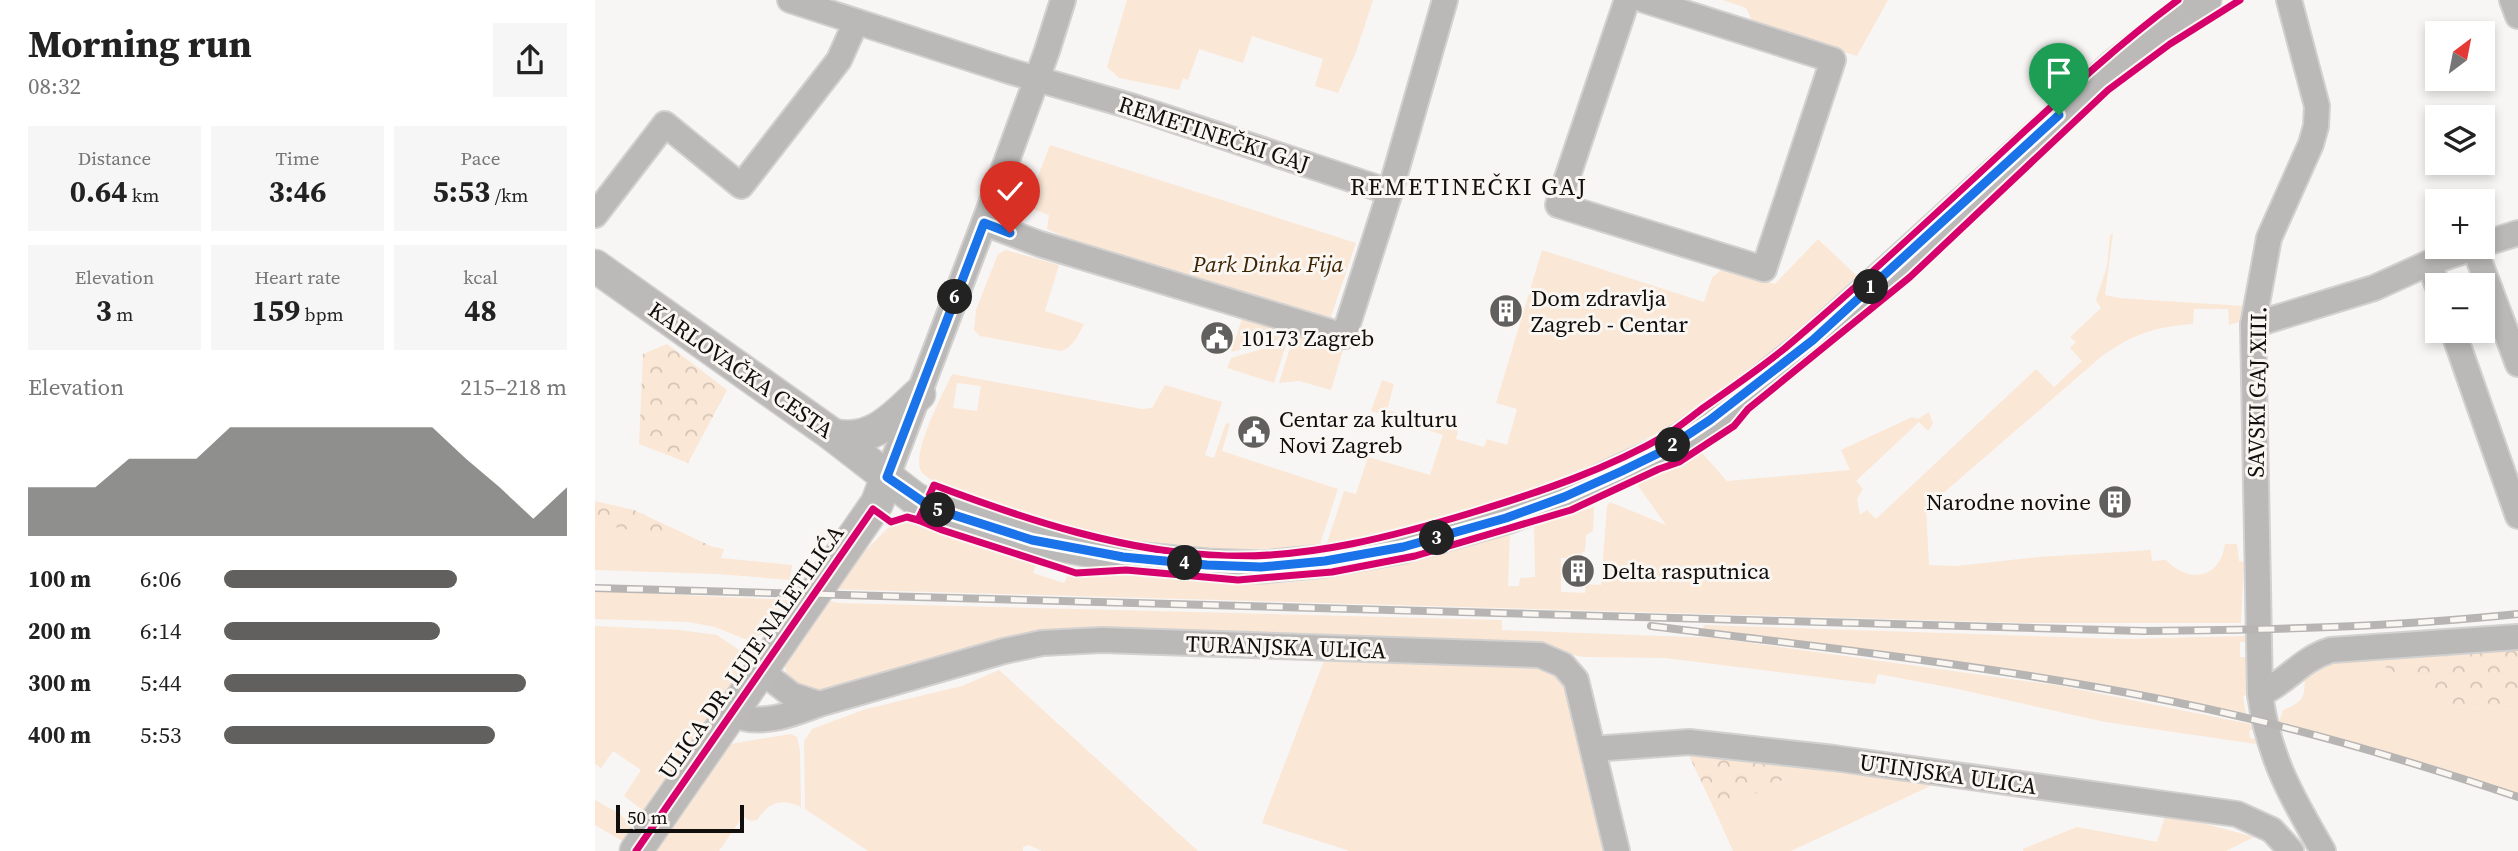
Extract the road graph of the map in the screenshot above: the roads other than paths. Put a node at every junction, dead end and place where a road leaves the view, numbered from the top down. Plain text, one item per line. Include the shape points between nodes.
1 (790, 0) edge
2 (1063, 0) edge
3 (1445, 0) edge
4 (1627, 0) edge
5 (1644, 0) edge
6 (2205, 0) edge
7 (2289, 0) edge
8 (2512, 0) edge
9 (819, 5) edge
10 (2518, 16) edge
11 (856, 22) junction
12 (1037, 80) junction
13 (1390, 192) junction
14 (595, 215) edge
15 (984, 223) junction
16 (2518, 233) edge
17 (2495, 240) edge
18 (2440, 259) edge
19 (2479, 259) edge
20 (2429, 263) junction
21 (595, 266) edge
22 (2433, 273) edge
23 (2253, 326) junction
24 (2457, 343) edge
25 (2518, 365) edge
26 (919, 394) junction
27 (832, 435) junction
28 (887, 477) junction
29 (2518, 516) edge
30 (2518, 637) edge
31 (761, 671) junction
32 (2260, 694) junction
33 (819, 704) junction
34 (732, 713) junction
35 (1593, 749) junction
36 (636, 851) edge
37 (1617, 851) edge
38 (2291, 851) edge
39 (2323, 851) edge

1 - 9 street, REMETINEČKI GAJ
2 - 12 street
3 - 13 street
4 - 5 street via 1558,205 1764,269 1833,60
6 - 28 main road, KARLOVAČKA CESTA via 2115,65 1813,340 1739,399 1665,450 1506,518 1403,547 1325,561 1261,567 1207,565 1123,557 1032,540 932,508
7 - 23 street, SAVSKI GAJ XIII. via 2317,106 2316,126 2269,238
8 - 10 street
9 - 11 street, REMETINEČKI GAJ
11 - 12 street, REMETINEČKI GAJ
11 - 14 street via 839,60 741,186 665,124
12 - 13 street, REMETINEČKI GAJ via 1134,107
12 - 15 street
13 - 15 street via 1344,336
15 - 26 street
16 - 17 street
18 - 20 street
19 - 25 street
20 - 22 street
20 - 23 street via 2374,288
21 - 27 main road, KARLOVAČKA CESTA
23 - 32 street, SAVSKI GAJ XIII.
24 - 29 street
26 - 27 main road via 871,433
26 - 28 street
27 - 28 main road, KARLOVAČKA CESTA
28 - 31 main road, ULICA DR. LUJE NALETILIĆA via 873,509
30 - 32 street via 2331,650 2314,655
31 - 33 street via 792,695
31 - 34 main road, ULICA DR. LUJE NALETILIĆA
32 - 39 street via 2272,752
33 - 34 street, TURANJSKA ULICA via 759,720
33 - 35 street, TURANJSKA ULICA via 1004,651 1071,641 1540,655 1563,665 1576,680
34 - 36 main road, ULICA DR. LUJE NALETILIĆA
35 - 37 street, TURANJSKA ULICA
35 - 38 street, UTINJSKA ULICA via 1689,742 2224,812 2272,830

